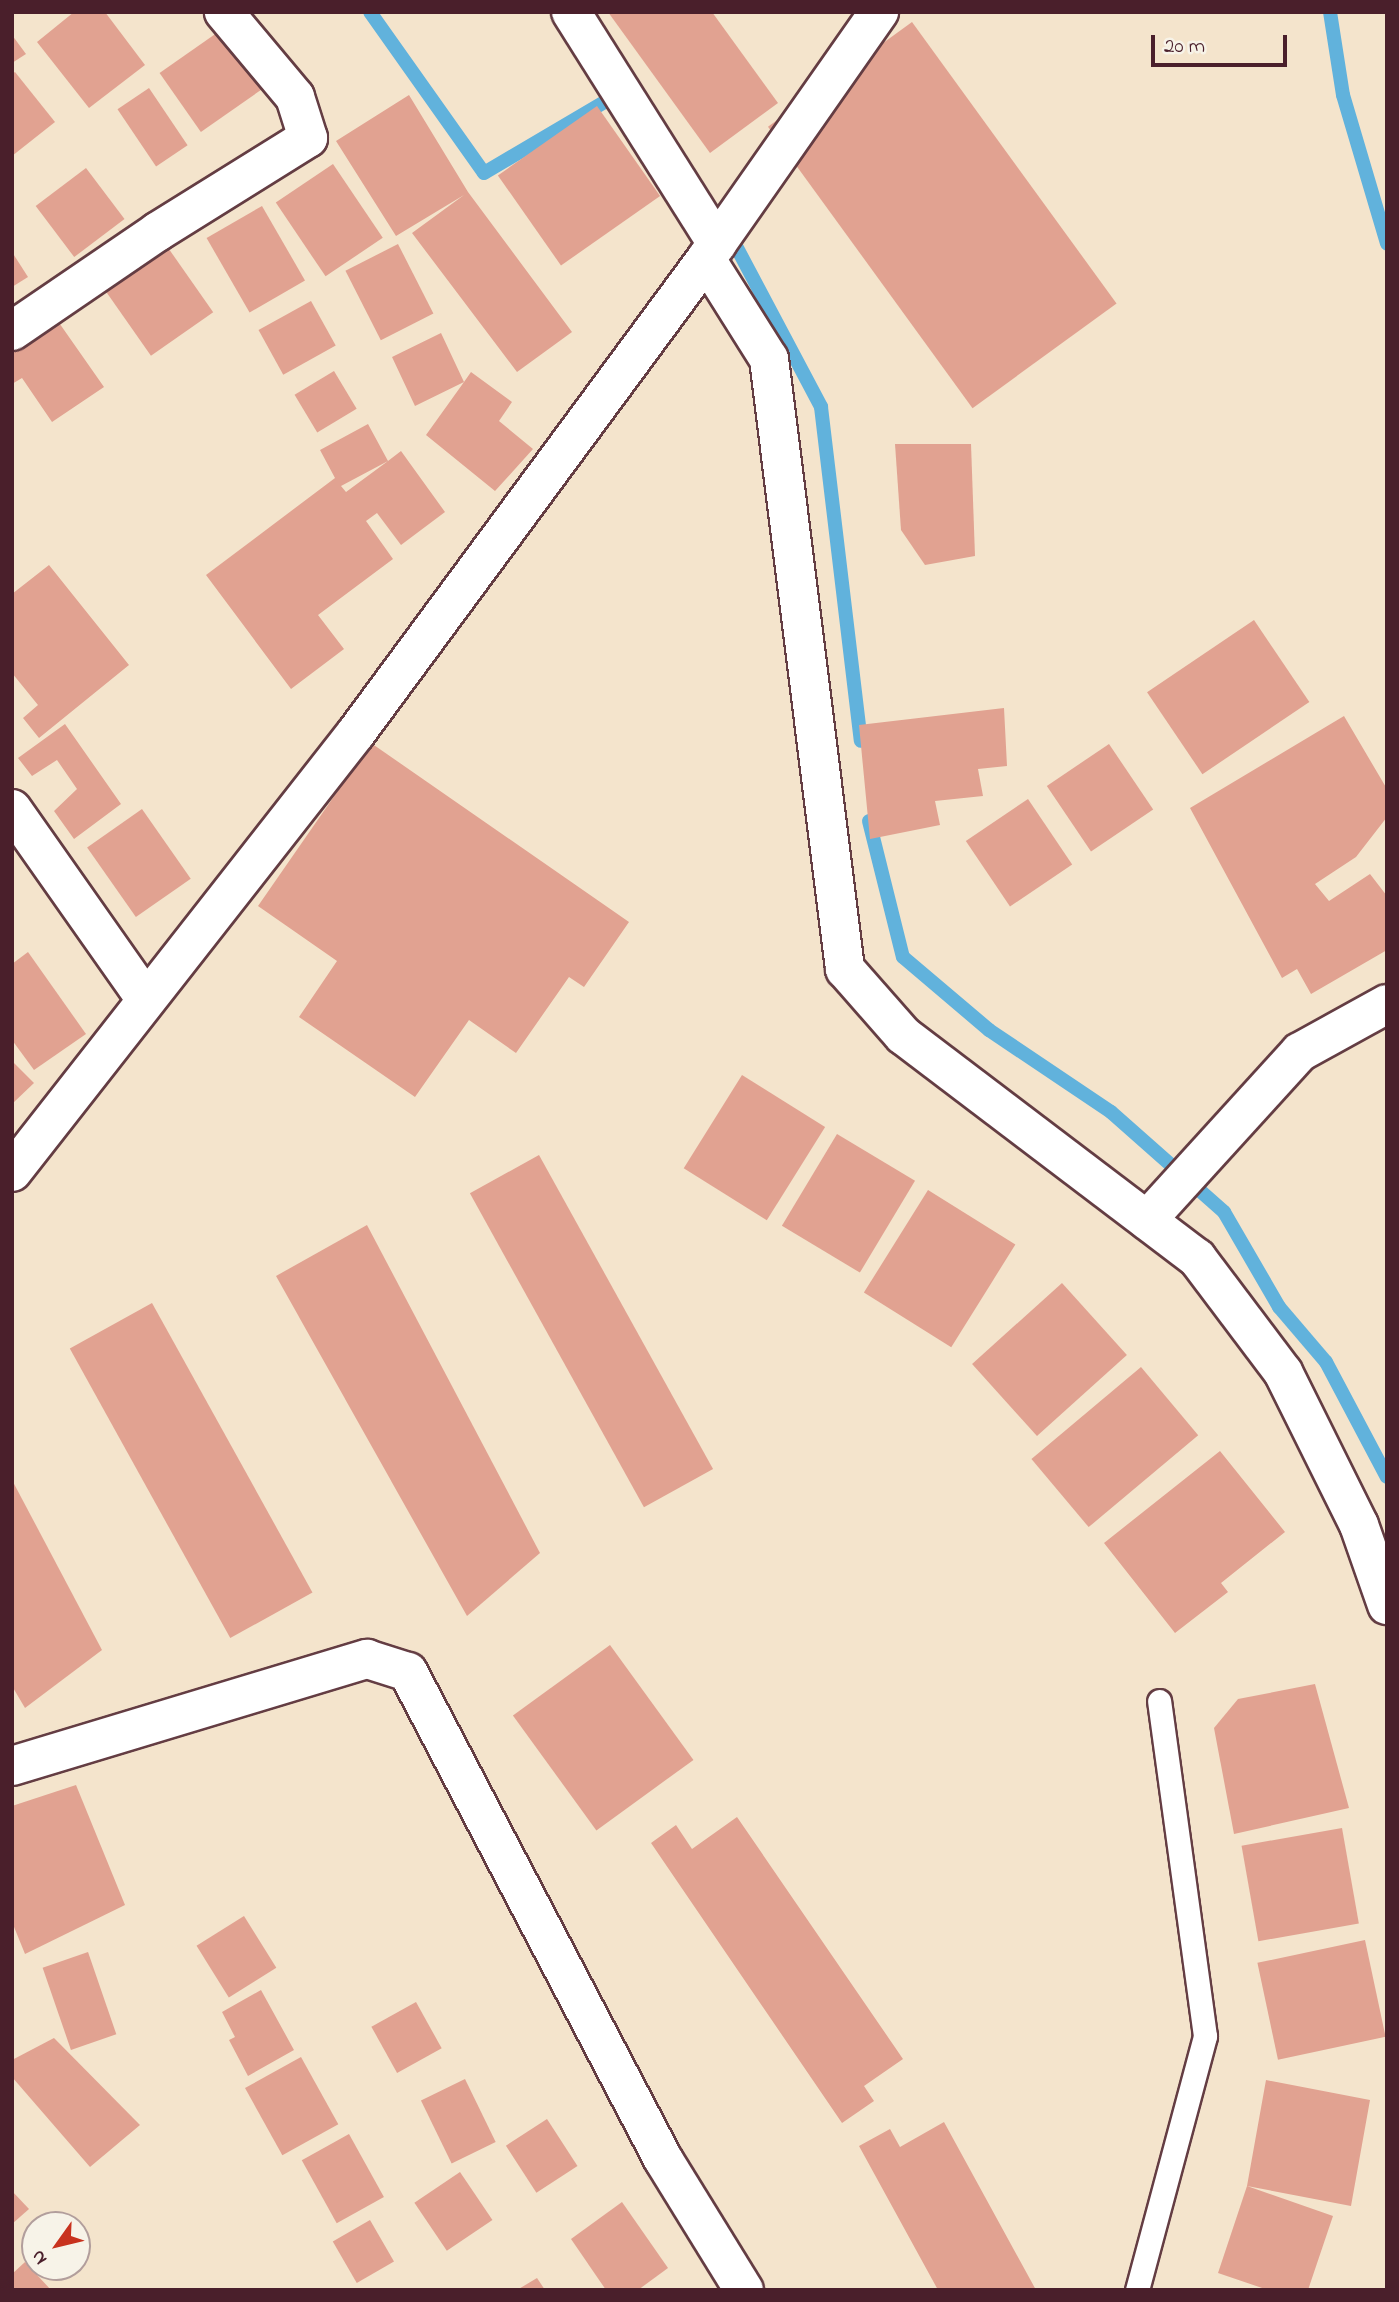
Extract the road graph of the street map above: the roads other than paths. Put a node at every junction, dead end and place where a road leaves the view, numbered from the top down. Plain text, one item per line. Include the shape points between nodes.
1 (224, 12) edge
2 (571, 12) edge
3 (879, 12) edge
4 (712, 251) junction
5 (12, 331) edge
6 (17, 827) edge
7 (146, 1000) junction
8 (1387, 1004) edge
9 (12, 1172) edge
10 (1147, 1220) junction
11 (1387, 1605) edge
12 (1159, 1701) dead end
13 (12, 1766) edge
14 (744, 2290) edge
15 (1137, 2290) edge

1 - 5 street via 295,97 308,138 157,232
2 - 4 street
3 - 4 street
4 - 7 street via 356,733
4 - 10 street via 769,359 845,969 903,1035
6 - 7 street
7 - 9 street
8 - 10 street via 1300,1052
10 - 11 street via 1198,1258 1283,1372 1359,1525
12 - 15 lane via 1205,2036
13 - 14 street via 367,1659 408,1672 663,2159

